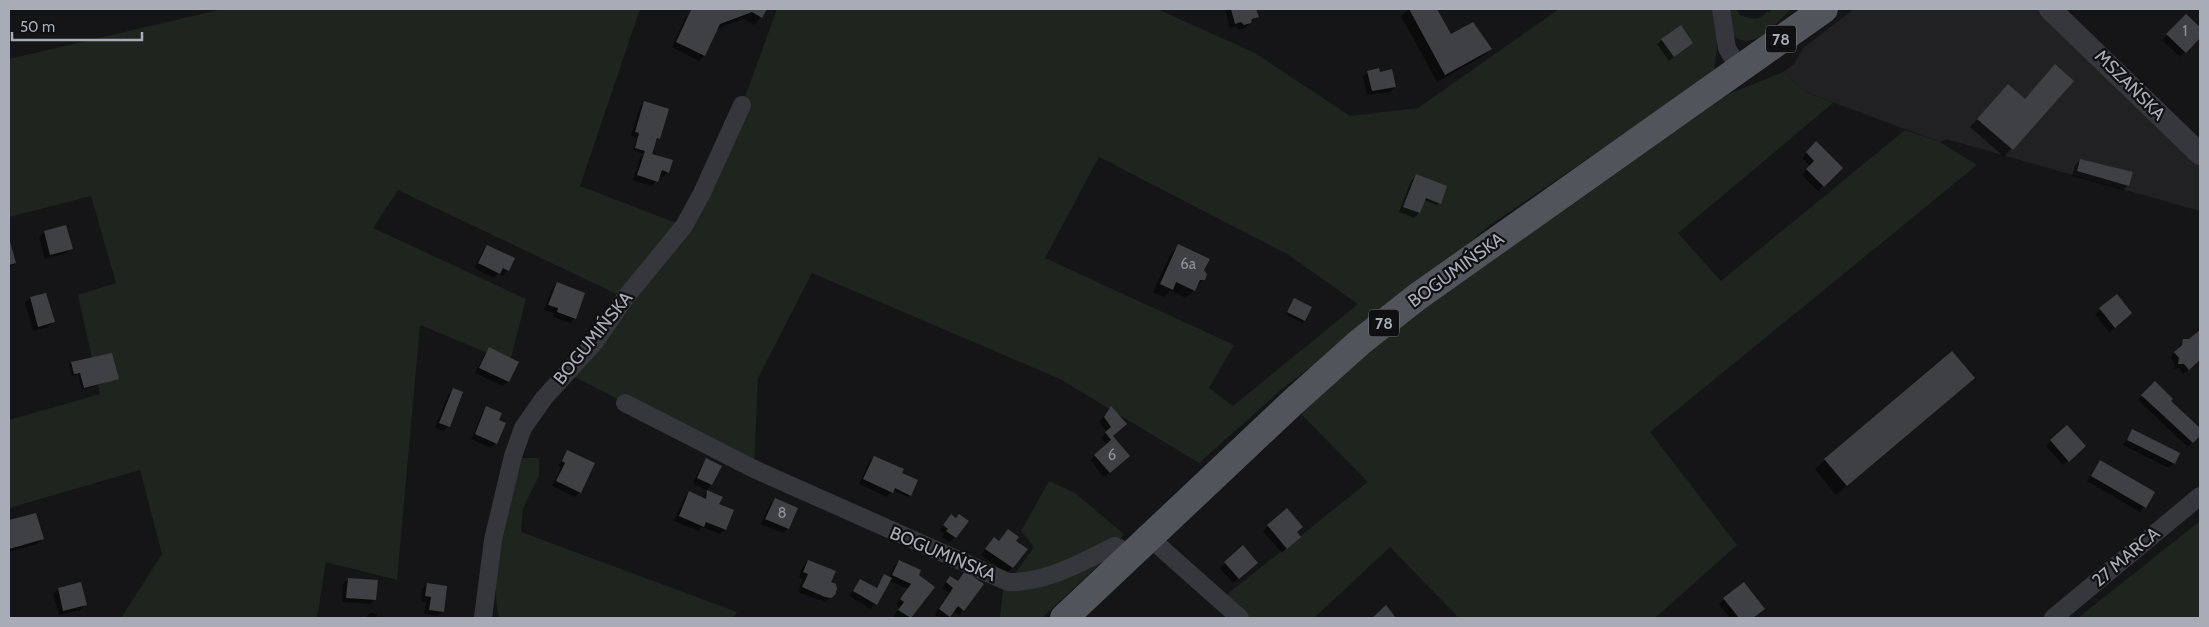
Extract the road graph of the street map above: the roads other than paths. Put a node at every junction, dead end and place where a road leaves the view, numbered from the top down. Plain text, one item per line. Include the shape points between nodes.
1 (1721, 9) edge
2 (1824, 9) edge
3 (2056, 11) edge
4 (1739, 69) junction
5 (742, 105) dead end
6 (2200, 154) edge
7 (625, 403) dead end
8 (2200, 496) edge
9 (1140, 546) junction
10 (482, 618) edge
11 (1064, 618) edge
12 (1240, 618) edge
13 (2053, 618) edge

1 - 4 street via 1727,48
2 - 4 main road, BOGUMIŃSKA / 78
3 - 6 street, MSZAŃSKA
4 - 9 main road, BOGUMIŃSKA / 78 via 1417,297 1360,342
5 - 10 street, BOGUMIŃSKA via 684,226 595,342 544,398 523,428 492,540
7 - 9 street, BOGUMIŃSKA via 754,470 1008,582 1025,582 1055,574 1115,546
8 - 13 street, 27 MARCA
9 - 11 main road, BOGUMIŃSKA / 78
9 - 12 street, BOGUMIŃSKA

